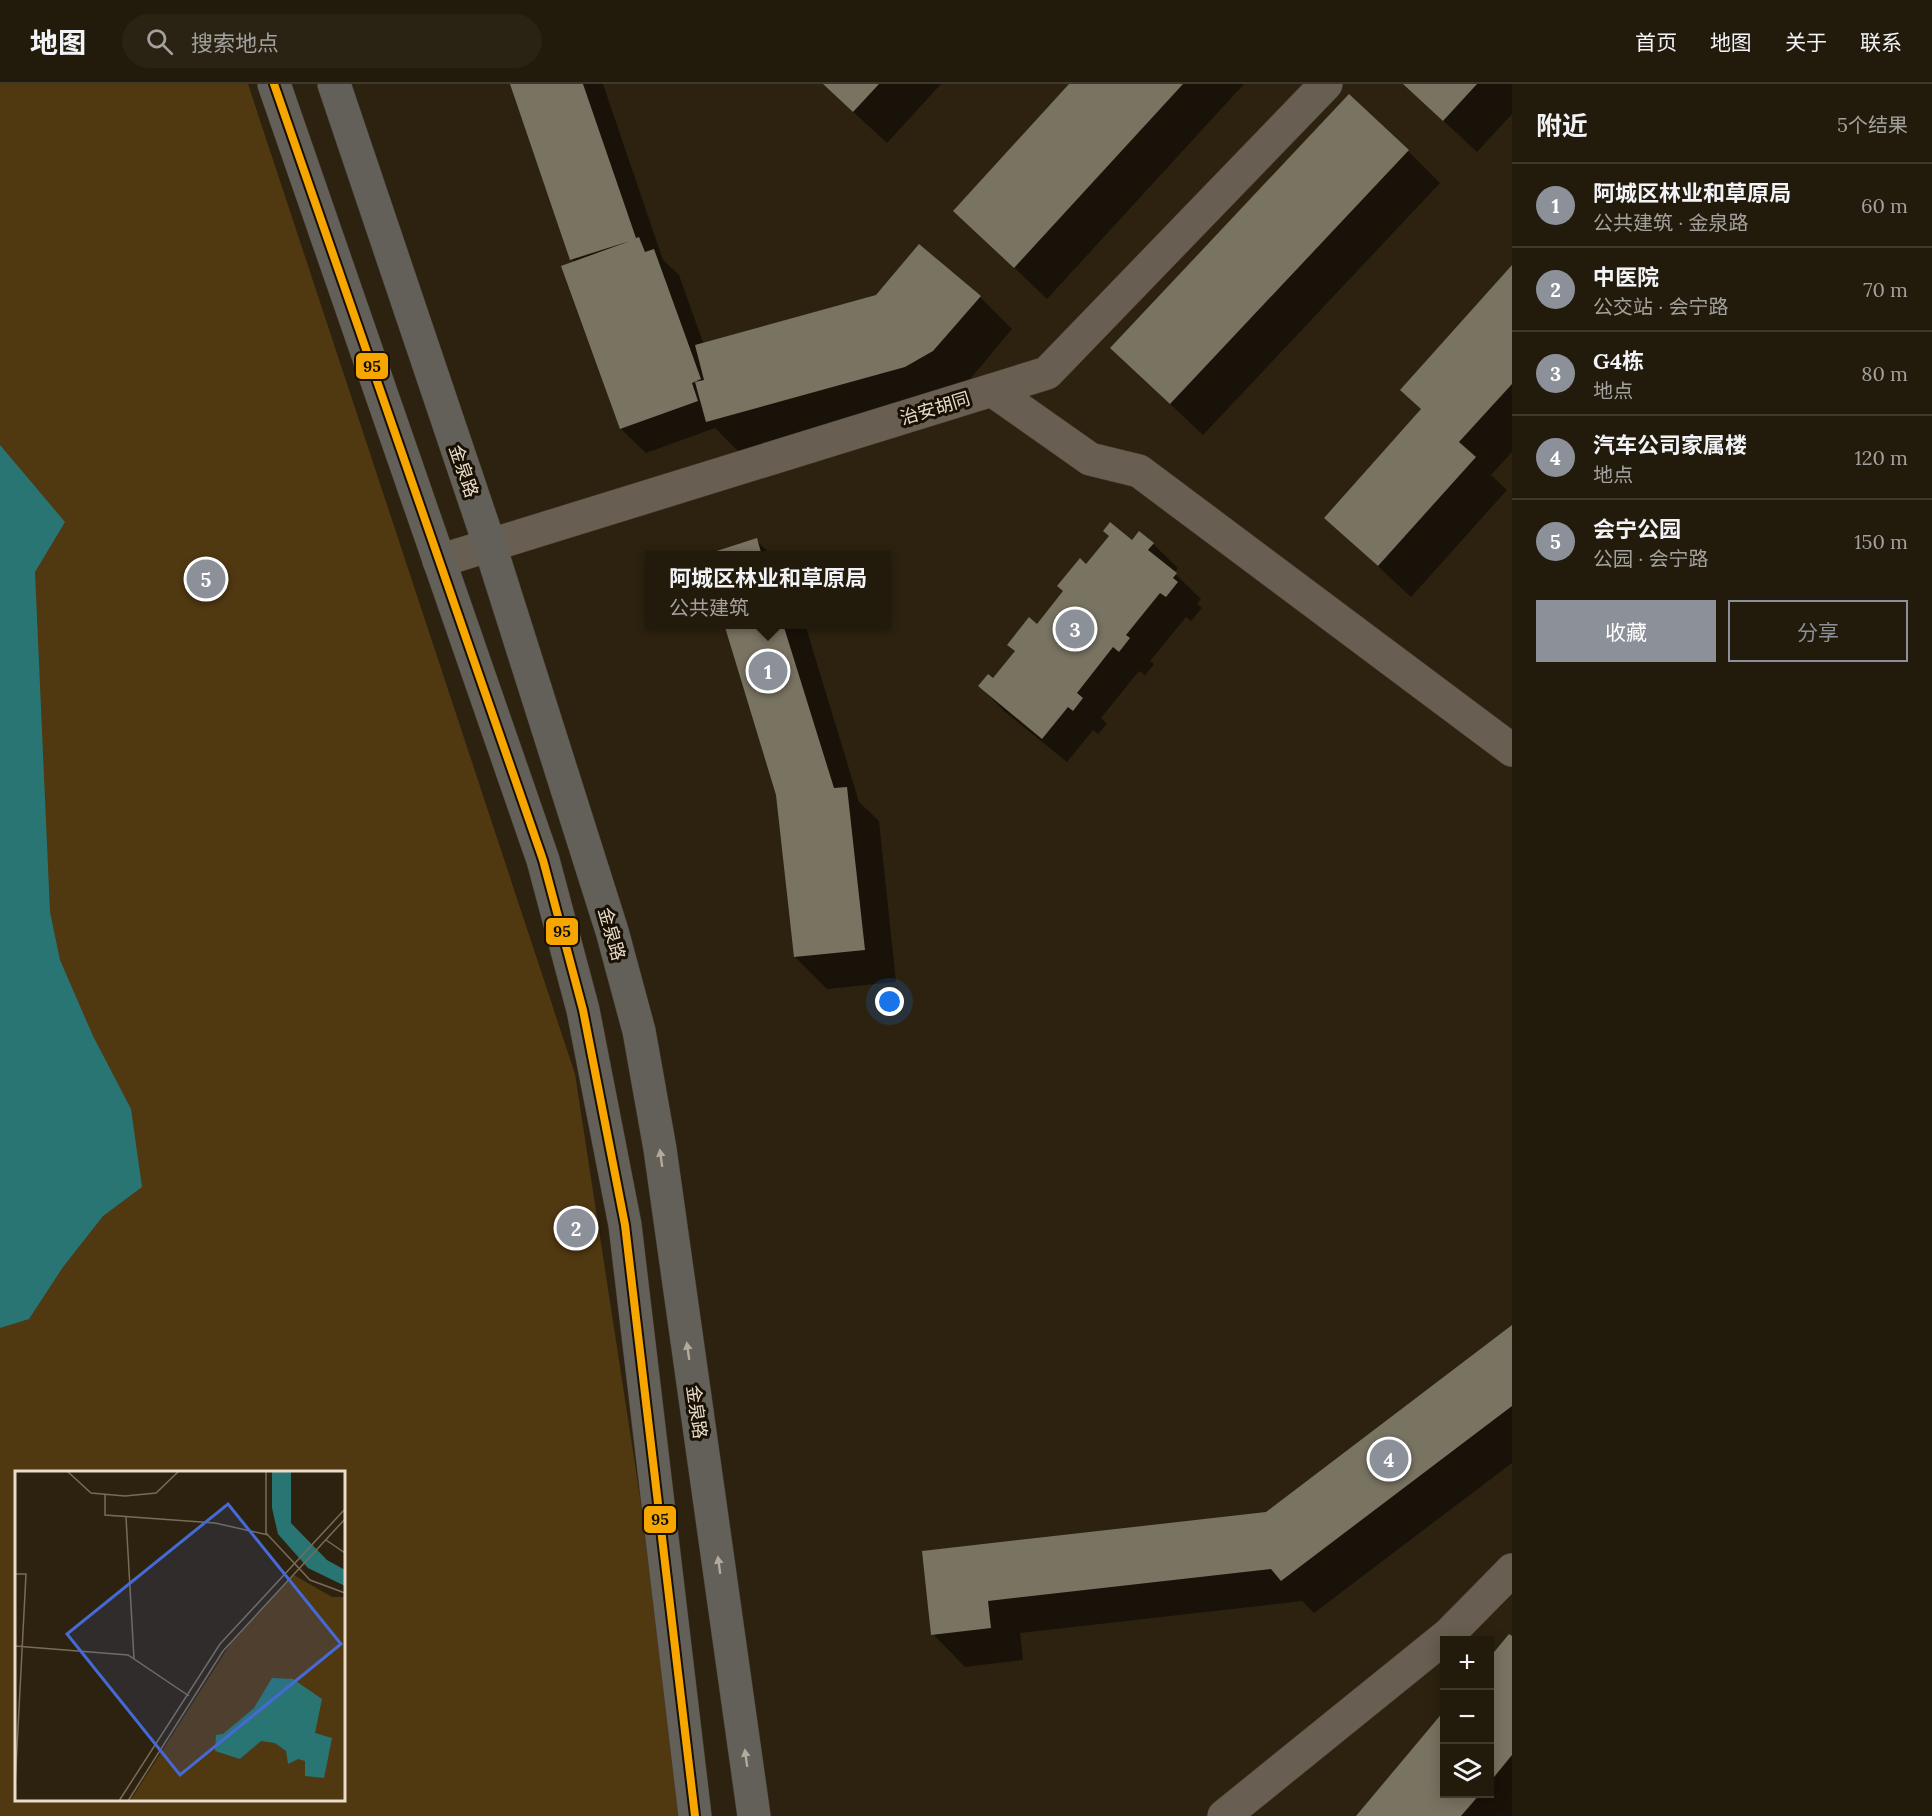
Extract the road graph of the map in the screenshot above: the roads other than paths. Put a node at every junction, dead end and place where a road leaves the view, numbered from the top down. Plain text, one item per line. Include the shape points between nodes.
1 (274, 84) edge
2 (334, 84) edge
3 (1326, 84) edge
4 (992, 390) junction
5 (490, 546) junction
6 (439, 561) junction
7 (1512, 750) edge
8 (1512, 1570) edge
9 (695, 1816) edge
10 (754, 1816) edge
11 (1224, 1816) edge

1 - 6 main road
2 - 5 main road, 金泉路
3 - 4 lane, 治安胡同 via 1047,373
4 - 5 lane, 治安胡同
4 - 7 lane via 1090,459 1139,471
5 - 6 lane, 治安胡同
10 -> 5 main road, 金泉路 via 660,1149 639,1031 612,931
6 - 9 main road via 543,860 583,1010 625,1225
8 - 11 lane via 1449,1634

